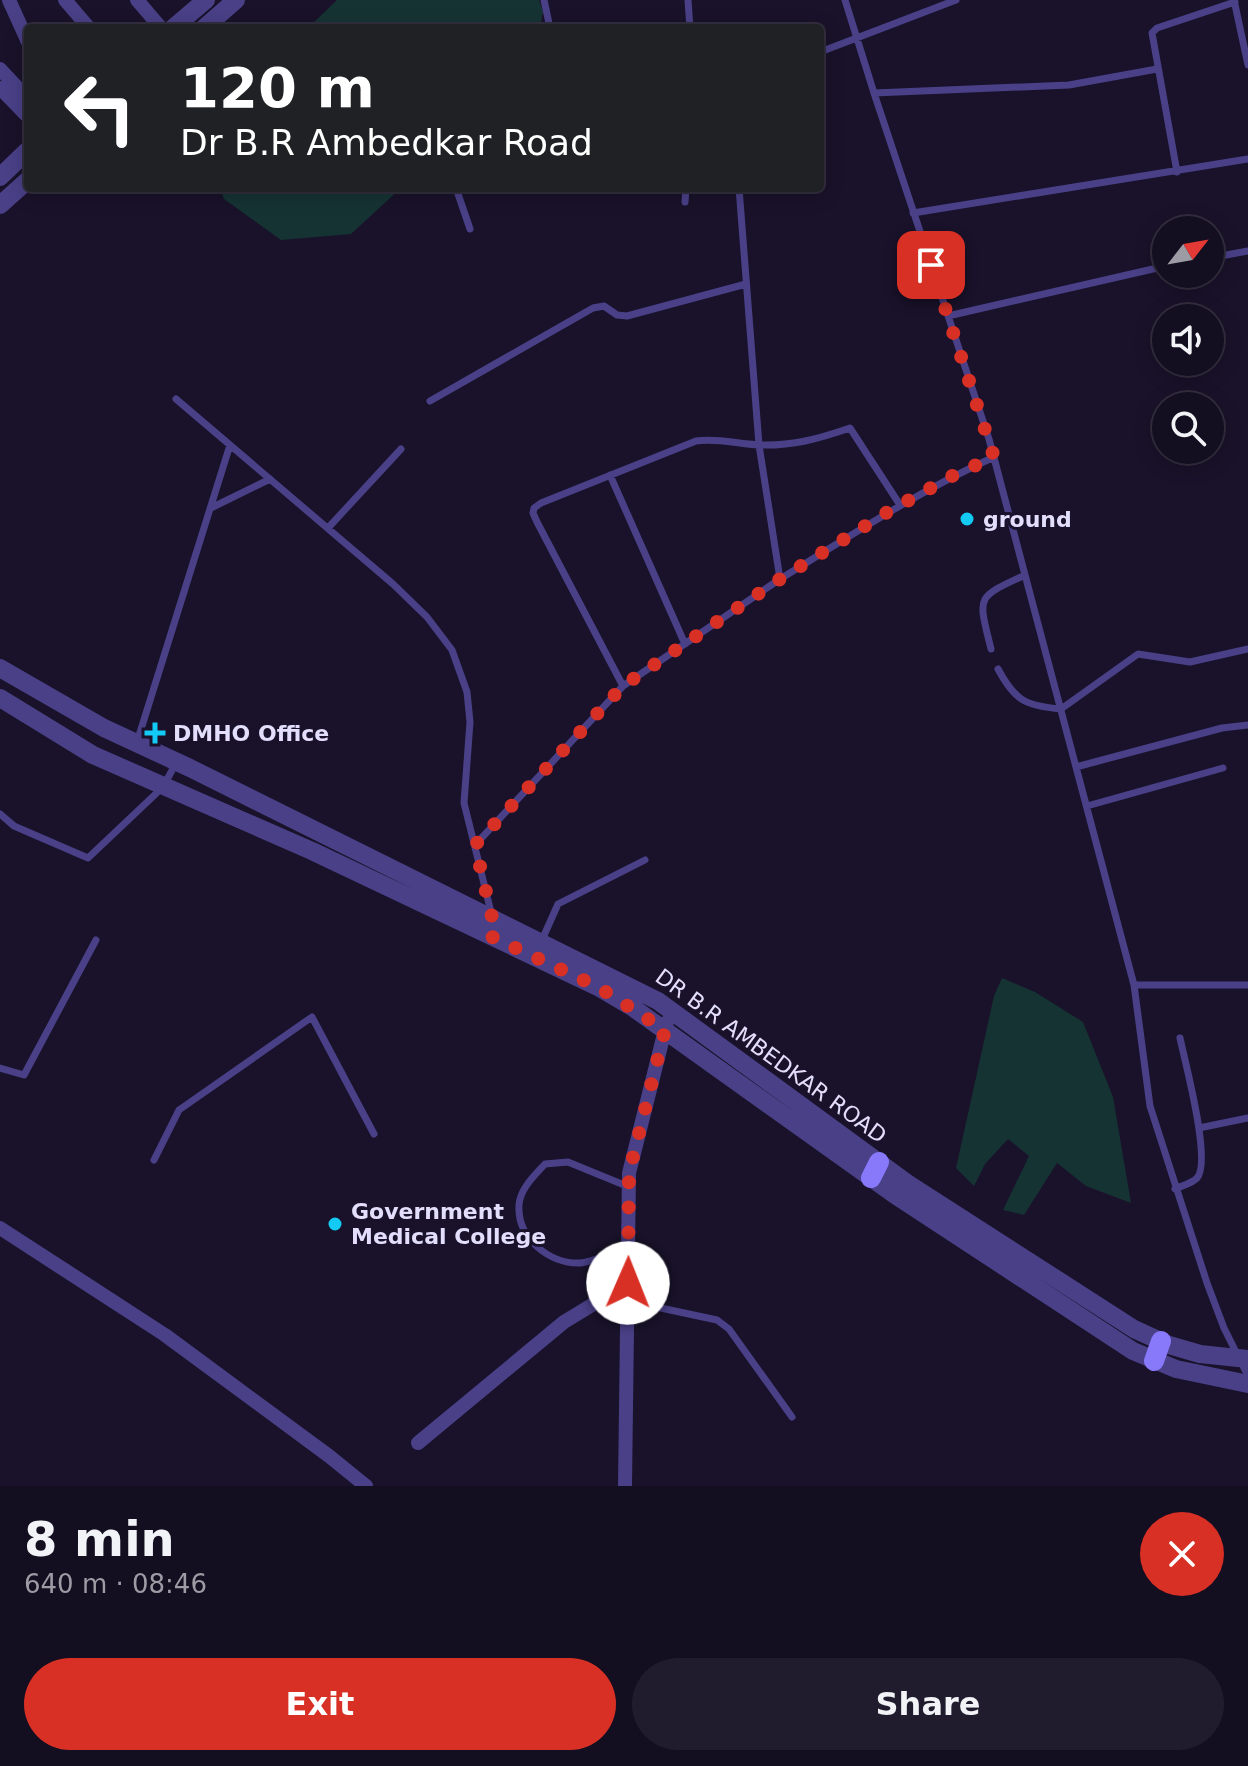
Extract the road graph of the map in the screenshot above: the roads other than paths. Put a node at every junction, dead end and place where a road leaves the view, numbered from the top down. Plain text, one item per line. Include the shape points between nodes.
1 (9, 0) edge
2 (65, 0) edge
3 (137, 0) edge
4 (206, 0) edge
5 (236, 0) edge
6 (544, 0) edge
7 (688, 0) edge
8 (845, 0) edge
9 (956, 0) edge
10 (1235, 1) edge
11 (86, 24) edge
12 (158, 24) edge
13 (178, 24) edge
14 (209, 24) edge
15 (549, 24) edge
16 (690, 24) edge
17 (24, 33) edge
18 (857, 38) junction
19 (824, 50) edge
20 (1248, 65) edge
21 (0, 69) edge
22 (1157, 69) junction
23 (0, 88) edge
24 (874, 93) junction
25 (24, 95) edge
26 (24, 113) edge
27 (24, 154) edge
28 (1248, 159) edge
29 (1177, 172) junction
30 (0, 177) edge
31 (24, 184) edge
32 (457, 192) edge
33 (686, 192) edge
34 (739, 192) edge
35 (685, 202) dead end
36 (0, 205) edge
37 (913, 213) junction
38 (470, 229) dead end
39 (1248, 251) edge
40 (1224, 255) edge
41 (1152, 269) edge
42 (746, 284) junction
43 (948, 316) junction
44 (176, 399) dead end
45 (430, 401) dead end
46 (230, 445) junction
47 (759, 445) junction
48 (401, 449) dead end
49 (994, 457) junction
50 (610, 475) junction
51 (270, 479) junction
52 (900, 505) junction
53 (210, 508) junction
54 (328, 528) junction
55 (1025, 575) junction
56 (780, 579) junction
57 (685, 644) junction
58 (991, 649) dead end
59 (1248, 649) edge
60 (0, 668) edge
61 (998, 669) dead end
62 (623, 686) junction
63 (0, 698) edge
64 (1061, 709) junction
65 (1248, 725) edge
66 (137, 744) junction
67 (176, 762) junction
68 (1076, 767) junction
69 (1223, 768) dead end
70 (163, 787) junction
71 (1087, 806) junction
72 (0, 814) edge
73 (475, 845) junction
74 (645, 860) dead end
75 (490, 926) junction
76 (96, 940) dead end
77 (542, 941) junction
78 (1134, 985) junction
79 (1248, 985) edge
80 (670, 1010) junction
81 (665, 1030) junction
82 (1180, 1038) dead end
83 (0, 1068) edge
84 (1248, 1118) edge
85 (1199, 1128) junction
86 (374, 1134) dead end
87 (154, 1160) dead end
88 (875, 1170) junction
89 (629, 1187) junction
90 (1175, 1189) junction
91 (0, 1228) edge
92 (628, 1248) junction
93 (628, 1283) junction
94 (628, 1301) junction
95 (1157, 1351) junction
96 (1244, 1359) edge
97 (1248, 1376) edge
98 (1248, 1384) edge
99 (792, 1417) dead end
100 (418, 1443) dead end
101 (361, 1485) edge
102 (625, 1486) edge

1 - 17 street
2 - 11 street
3 - 12 street
4 - 13 street
5 - 14 street
6 - 15 lane
7 - 16 lane
8 - 18 lane
9 - 18 lane
10 - 20 lane
10 - 22 lane via 1154,30
18 - 19 lane
18 - 24 lane
21 - 25 street
22 - 24 lane via 1069,85
22 - 29 lane
23 - 26 street
24 - 37 lane
27 - 30 street
28 - 29 lane
29 - 37 lane
31 - 36 street
32 - 38 lane
33 - 35 lane
34 - 42 lane
37 - 43 lane
39 - 40 lane
41 - 43 lane
42 - 45 lane via 627,316 604,306 593,308
42 - 47 lane
43 - 49 lane
44 - 46 lane
46 - 51 lane
46 - 53 lane
47 - 50 lane via 696,441
47 - 52 lane via 804,443 850,428
47 - 56 lane
48 - 54 lane
49 - 52 lane
49 - 55 lane
50 - 57 lane
50 - 62 lane via 541,503 533,513
51 - 53 lane
51 - 54 lane
52 - 56 lane
53 - 66 lane
54 - 73 lane via 427,617 452,650 467,692 470,732 464,790
55 - 58 lane via 992,590 982,601
55 - 64 lane
56 - 57 lane
57 - 62 lane
59 - 64 lane via 1190,662 1138,654
60 - 66 street, DR B.R AMBEDKAR ROAD
61 - 64 lane via 1016,697 1037,707
62 - 73 lane
63 - 70 street, DR B.R AMBEDKAR ROAD via 93,755
64 - 68 lane
65 - 68 lane
66 - 67 street, DR B.R AMBEDKAR ROAD
67 - 70 lane
67 - 75 street, DR B.R AMBEDKAR ROAD
68 - 71 lane
69 - 71 lane
70 - 72 lane via 88,858 14,826
70 - 75 street, DR B.R AMBEDKAR ROAD
71 - 78 lane
73 - 75 lane
74 - 77 lane via 558,904
75 - 77 street, DR B.R AMBEDKAR ROAD
75 - 81 street, DR B.R AMBEDKAR ROAD
76 - 83 lane via 24,1075
77 - 80 street, DR B.R AMBEDKAR ROAD
78 - 79 lane
78 - 90 lane via 1150,1106
80 - 81 street
80 - 88 street, DR B.R AMBEDKAR ROAD
81 - 88 street, DR B.R AMBEDKAR ROAD
81 - 89 street
82 - 85 lane
84 - 85 lane
85 - 90 lane via 1203,1167 1197,1179
86 - 87 lane via 312,1017 179,1110
88 - 95 street, DR B.R AMBEDKAR ROAD via 1134,1329
89 - 92 street
89 - 92 lane via 568,1162 545,1164 527,1182 519,1205 525,1232 558,1260 582,1263
90 - 96 lane via 1224,1328
91 - 101 street via 165,1335
92 - 93 street
93 - 94 street
93 - 100 street via 564,1322
94 - 99 lane via 717,1320
94 - 102 street
95 - 96 street, DR B.R AMBEDKAR ROAD
95 - 98 street, DR B.R AMBEDKAR ROAD via 1198,1375
96 - 97 lane

